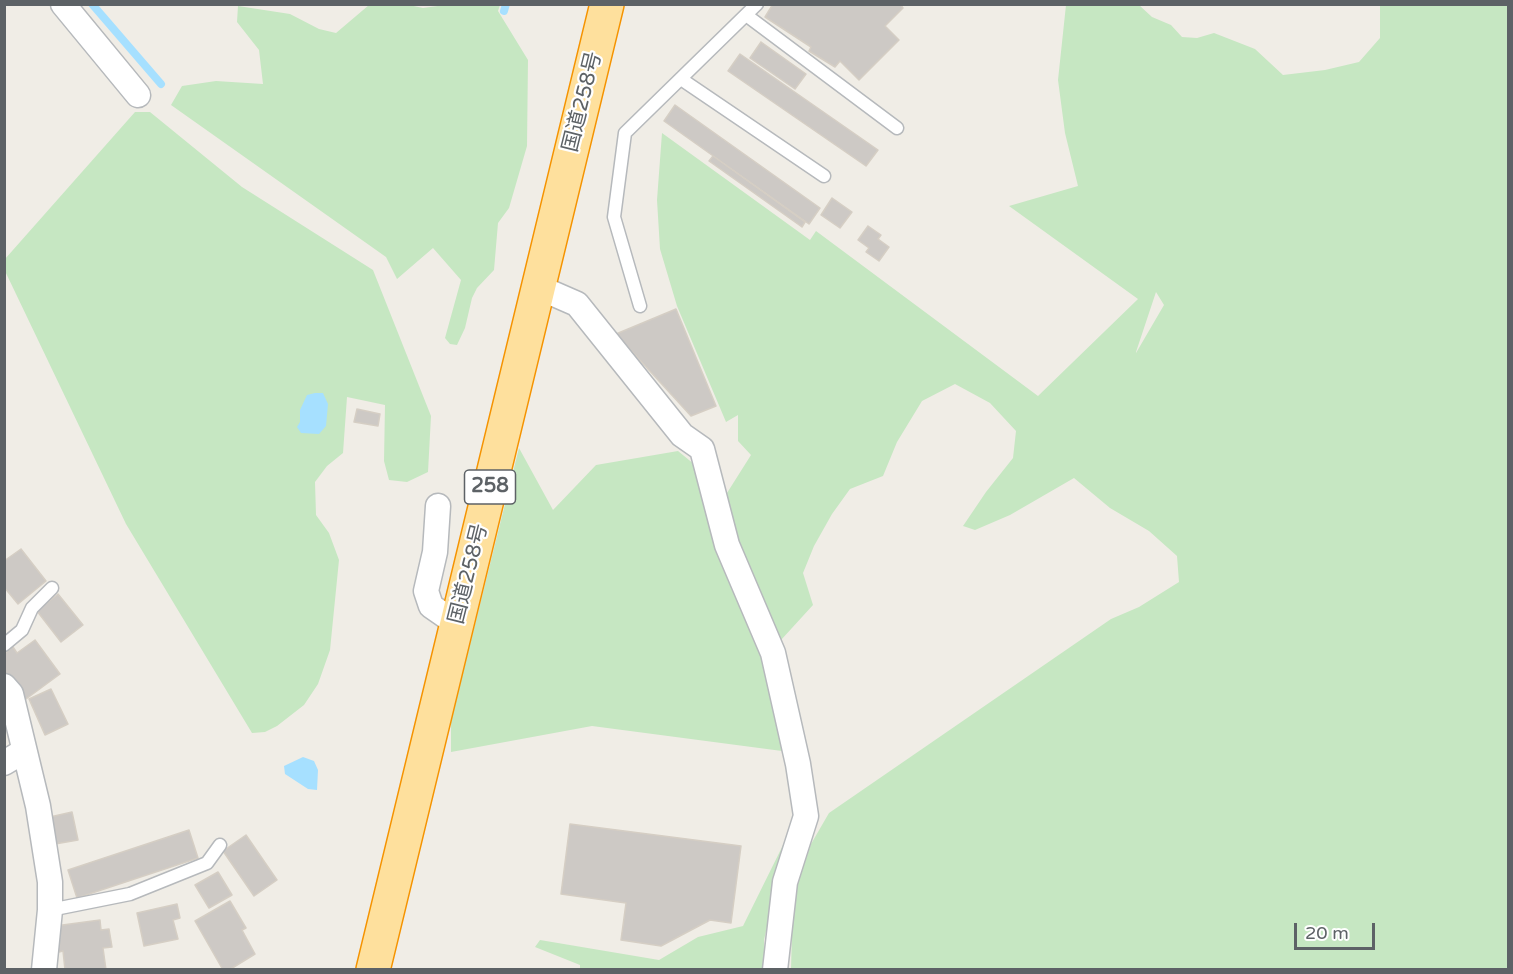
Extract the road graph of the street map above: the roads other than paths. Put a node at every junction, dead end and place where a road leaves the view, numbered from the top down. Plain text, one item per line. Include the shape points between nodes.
1 (63, 4) edge
2 (606, 4) edge
3 (757, 4) edge
4 (746, 15) junction
5 (681, 79) junction
6 (138, 95) dead end
7 (897, 128) dead end
8 (824, 176) dead end
9 (538, 287) junction
10 (640, 306) dead end
11 (438, 506) dead end
12 (52, 588) dead end
13 (457, 624) junction
14 (4, 645) edge
15 (4, 686) edge
16 (14, 757) edge
17 (220, 845) dead end
18 (50, 910) junction
19 (44, 969) edge
20 (374, 969) edge
21 (775, 969) edge

1 - 6 street
2 - 9 highway, 国道258号 / 258
3 - 4 lane
4 - 5 lane
4 - 7 lane
5 - 8 lane
5 - 10 lane via 625,133 614,217
9 - 13 highway, 国道258号 / 258
9 - 21 street via 577,303 682,435 702,449 727,545 773,653 806,816 785,882
11 - 13 street via 435,552 426,591 431,606
12 - 14 lane via 32,608 22,630
13 - 20 highway, 国道258号 / 258
15 - 16 street via 11,694
16 - 18 street via 38,806 50,882
17 - 18 lane via 207,863 130,894
18 - 19 street

